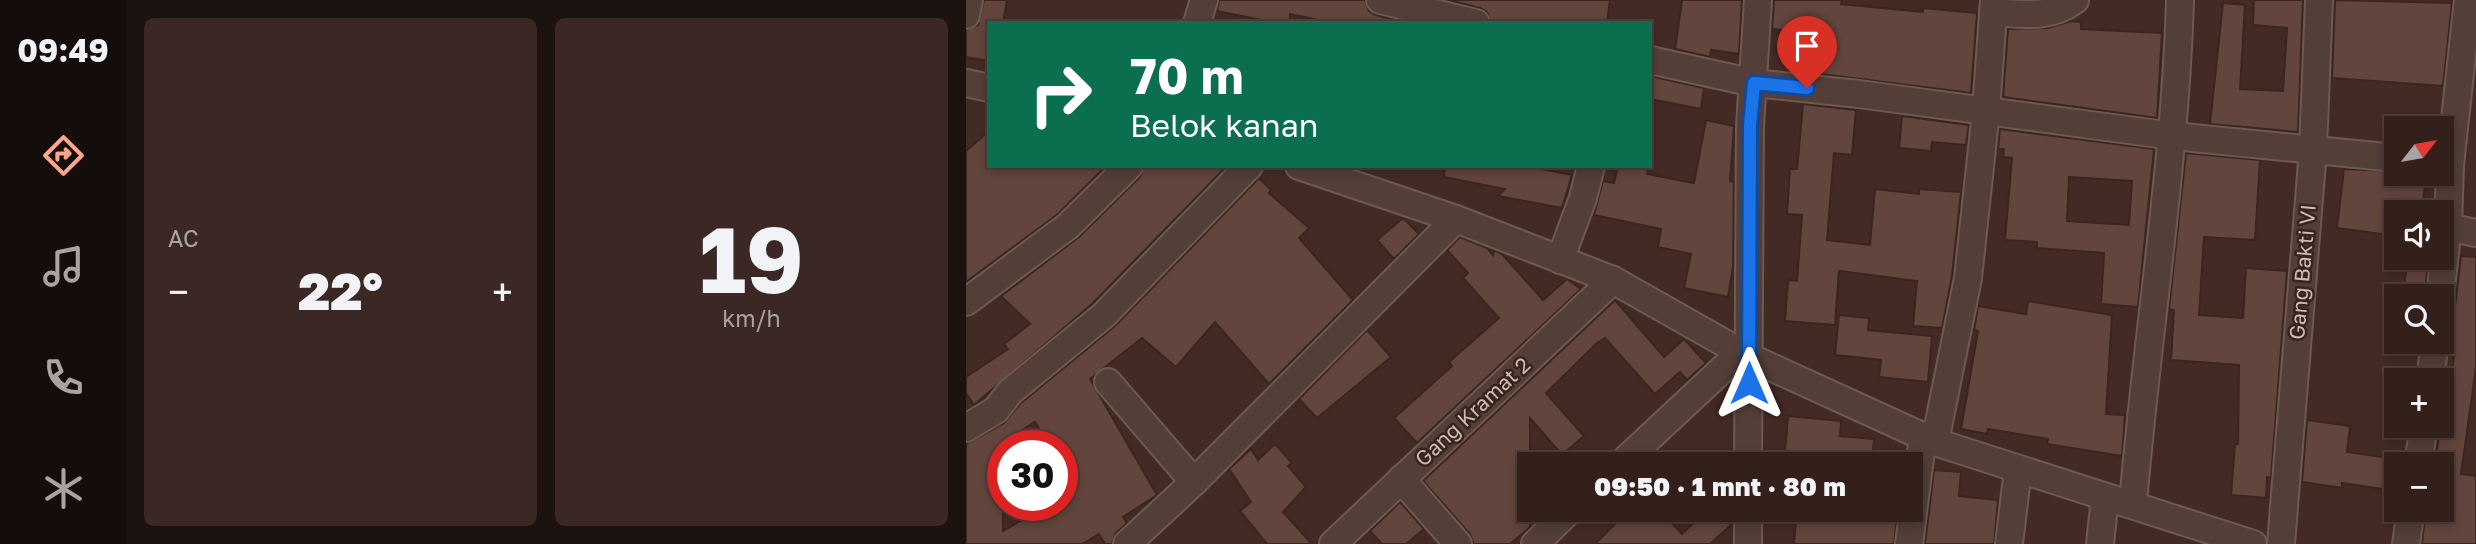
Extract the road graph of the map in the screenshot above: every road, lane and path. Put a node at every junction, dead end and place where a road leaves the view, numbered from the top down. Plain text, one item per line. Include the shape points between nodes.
1 (970, 0) edge
2 (1203, 0) edge
3 (1758, 0) edge
4 (2075, 0) edge
5 (2180, 0) edge
6 (2319, 0) edge
7 (2468, 0) edge
8 (1993, 6) edge
9 (1387, 9) edge
10 (966, 15) edge
11 (1198, 21) edge
12 (1463, 21) edge
13 (1652, 60) edge
14 (966, 83) edge
15 (1754, 83) junction
16 (987, 88) edge
17 (1986, 111) junction
18 (2452, 116) edge
19 (2173, 135) junction
20 (2313, 150) junction
21 (2384, 157) edge
22 (1127, 168) edge
23 (1247, 168) edge
24 (1311, 168) edge
25 (1590, 168) edge
26 (1341, 173) edge
27 (1456, 219) junction
28 (2454, 228) edge
29 (2476, 233) edge
30 (1560, 260) junction
31 (1613, 280) junction
32 (966, 302) edge
33 (1745, 354) junction
34 (1108, 382) dead end
35 (966, 428) edge
36 (1929, 438) junction
37 (1634, 452) edge
38 (1748, 452) edge
39 (2018, 470) junction
40 (1401, 479) junction
41 (1194, 482) junction
42 (2105, 497) junction
43 (2133, 503) junction
44 (1558, 522) edge
45 (1748, 522) edge
46 (2409, 522) edge
47 (2197, 535) edge
48 (1127, 544) edge
49 (1333, 544) edge
50 (1458, 544) edge
51 (1535, 544) edge
52 (1748, 544) edge
53 (1909, 544) edge
54 (2009, 544) edge
55 (2101, 544) edge
56 (2253, 544) edge
57 (2281, 544) edge
58 (2406, 544) edge

1 - 10 street
2 - 11 street
3 - 15 street
4 - 8 street via 2060,12 2028,15
5 - 19 street
6 - 20 street, Gang Bakti VI
7 - 18 street
8 - 17 street
9 - 12 street
13 - 15 street
14 - 16 street
15 - 17 street
15 - 33 street
17 - 19 street
17 - 36 street via 1968,278
19 - 20 street
19 - 43 street
20 - 21 street
20 - 57 street, Gang Bakti VI
22 - 32 street via 1068,226
23 - 35 street via 1136,285 1010,392 993,412
24 - 26 street
25 - 30 street
26 - 27 street
27 - 30 street
27 - 41 street
28 - 29 street
30 - 31 street
31 - 33 street
31 - 40 street, Gang Kramat 2
33 - 36 street
33 - 37 street
33 - 38 street
34 - 41 street
36 - 39 street
36 - 53 street
39 - 42 street
39 - 54 street
40 - 49 street, Gang Kramat 2
40 - 50 street
41 - 48 street
42 - 43 street
42 - 55 street
43 - 47 street
44 - 51 street
45 - 52 street
46 - 58 street
47 - 56 street

